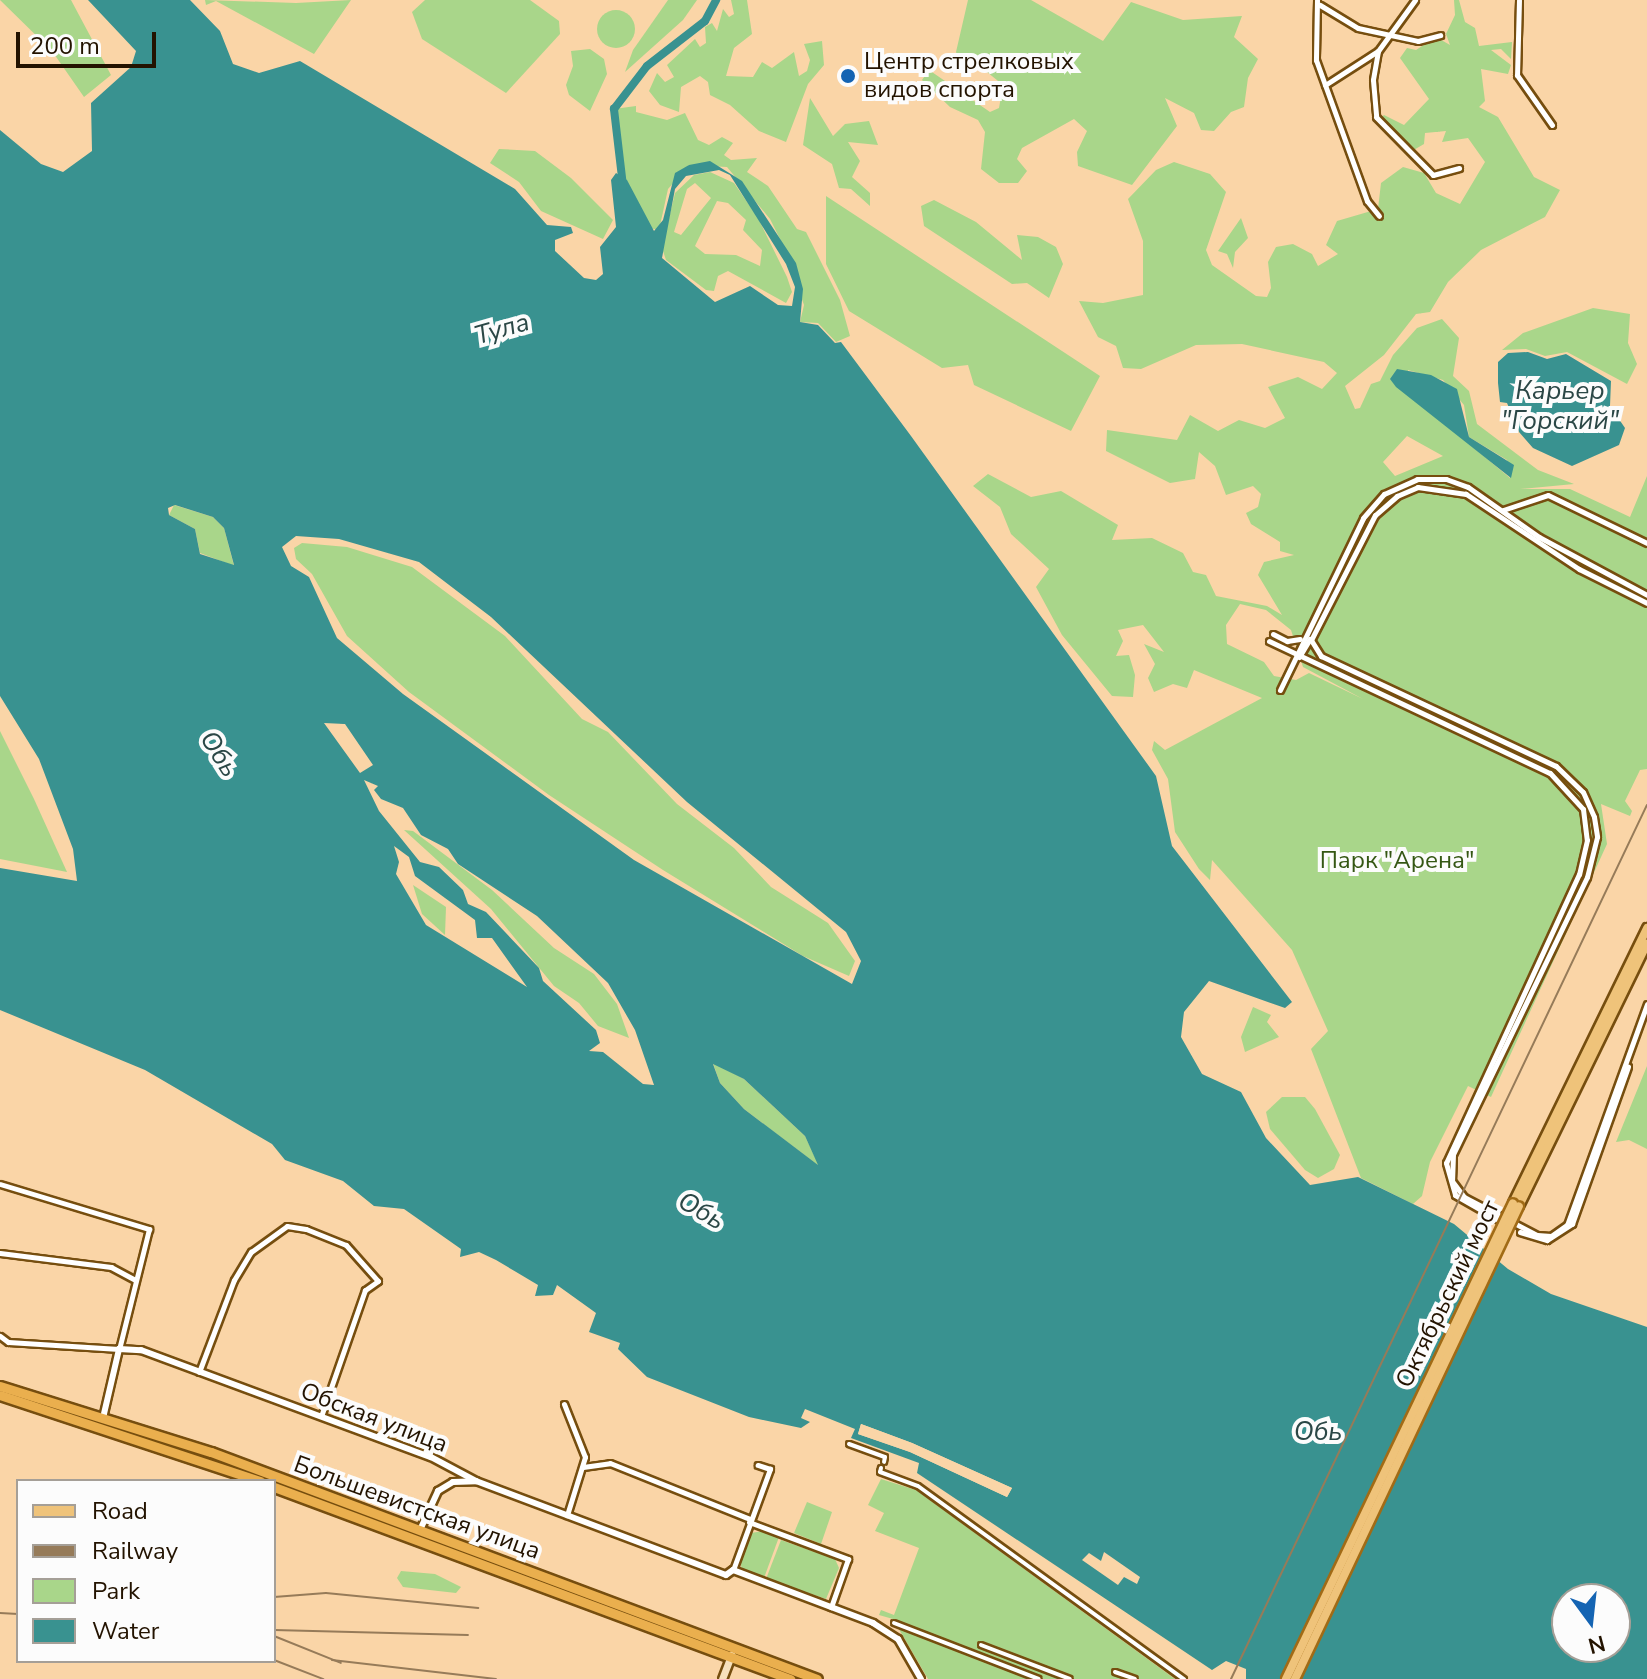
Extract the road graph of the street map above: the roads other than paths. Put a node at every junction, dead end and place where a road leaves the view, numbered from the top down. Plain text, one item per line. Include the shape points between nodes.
1 (1415, 0) edge
2 (1519, 0) edge
3 (1318, 3) edge
4 (1392, 34) junction
5 (1440, 35) dead end
6 (1378, 51) junction
7 (1325, 85) junction
8 (1552, 125) dead end
9 (1459, 168) dead end
10 (1379, 216) dead end
11 (1481, 498) junction
12 (1522, 505) junction
13 (1503, 510) junction
14 (1518, 525) junction
15 (1353, 536) junction
16 (1360, 540) junction
17 (1647, 543) edge
18 (1632, 591) junction
19 (1647, 595) edge
20 (1325, 600) junction
21 (1647, 603) edge
22 (1273, 634) dead end
23 (1313, 634) junction
24 (1303, 635) junction
25 (1269, 641) dead end
26 (1287, 641) junction
27 (1283, 648) junction
28 (1300, 650) junction
29 (1316, 653) junction
30 (1310, 660) junction
31 (1292, 663) junction
32 (1280, 690) dead end
33 (1415, 705) junction
34 (1492, 736) junction
35 (1489, 743) junction
36 (1647, 928) edge
37 (1647, 943) edge
38 (1647, 1004) edge
39 (1647, 1013) edge
40 (0, 1184) edge
41 (1516, 1204) junction
42 (0, 1253) edge
43 (135, 1280) junction
44 (0, 1336) edge
45 (119, 1349) junction
46 (199, 1372) junction
47 (0, 1386) edge
48 (0, 1395) edge
49 (564, 1404) dead end
50 (321, 1416) junction
51 (103, 1418) junction
52 (849, 1444) dead end
53 (884, 1462) dead end
54 (758, 1465) dead end
55 (583, 1467) junction
56 (881, 1468) dead end
57 (254, 1479) edge
58 (274, 1479) edge
59 (276, 1480) edge
60 (476, 1481) junction
61 (276, 1488) edge
62 (567, 1515) junction
63 (749, 1521) junction
64 (420, 1531) junction
65 (733, 1570) junction
66 (831, 1607) junction
67 (894, 1623) dead end
68 (981, 1645) dead end
69 (732, 1652) junction
70 (1115, 1672) dead end
71 (722, 1679) edge
72 (790, 1679) edge
73 (817, 1679) edge
74 (920, 1679) edge
75 (1039, 1679) edge
76 (1070, 1679) edge
77 (1135, 1679) edge
78 (1184, 1679) edge
79 (1286, 1679) edge
80 (1295, 1679) edge

1 - 4 street
2 - 8 street via 1517,75
3 - 4 street via 1348,24
3 - 7 street via 1316,60
4 - 5 street via 1418,41
4 - 6 street
6 - 7 street
6 - 9 street via 1373,80 1376,117 1433,175
7 - 10 street via 1367,201
11 - 13 street
11 - 14 street
11 - 15 street via 1446,479 1402,484 1373,504
11 - 16 street via 1445,487 1418,487 1387,504
12 - 13 street
12 - 14 street
12 - 17 street via 1548,495
13 - 14 street
14 - 18 street
15 - 16 street
15 - 20 street
16 - 20 street
18 - 19 street
18 - 21 street
20 - 23 street
20 - 24 street
22 - 26 street
23 - 28 street
23 - 29 street
24 - 26 street
24 - 28 street
25 - 27 street
26 - 28 street
27 - 28 street
27 - 31 street
28 - 29 street
28 - 30 street
28 - 31 street
29 - 33 street
30 - 31 street
30 - 33 street
31 - 32 street
33 - 34 street
33 - 35 street
34 - 35 street
34 - 38 street via 1572,779 1590,806 1597,837 1587,877 1453,1154 1452,1181 1464,1197 1537,1235 1551,1236 1567,1225
35 - 39 street via 1565,785 1583,809 1587,840 1579,874 1449,1152 1445,1173 1455,1195 1536,1239 1565,1232 1583,1201
36 - 41 main road, Октябрьский мост
37 - 41 main road, Октябрьский мост
40 - 43 street via 149,1229
41 - 79 main road, Октябрьский мост, bridge
41 - 80 main road, Октябрьский мост, bridge
42 - 43 street via 111,1267
43 - 45 street
44 - 45 street, Обская улица via 8,1342
45 - 46 street, Обская улица via 141,1350
45 - 51 street
46 - 50 street, Обская улица
46 - 50 street via 234,1280 251,1252 287,1226 326,1237 349,1248 378,1281 365,1290
47 - 51 highway, Большевистская улица
48 - 57 highway, Большевистская улица
49 - 55 street via 584,1450
50 - 60 street, Обская улица via 431,1457
51 - 58 highway, Большевистская улица
52 - 53 street via 885,1457
54 - 63 street via 770,1469
55 - 62 street
55 - 63 street via 610,1463
56 - 78 street via 880,1472 918,1486
59 - 64 highway, Большевистская улица
60 - 62 street, Обская улица
60 - 64 street via 445,1485
61 - 69 highway, Большевистская улица
62 - 65 street, Обская улица via 726,1575
63 - 65 street
63 - 66 street via 848,1559
64 - 69 highway, Большевистская улица
65 - 66 street
66 - 74 street via 893,1634
67 - 75 street
68 - 76 street
69 - 71 main road
69 - 72 highway, Большевистская улица
69 - 73 highway, Большевистская улица
70 - 77 street

